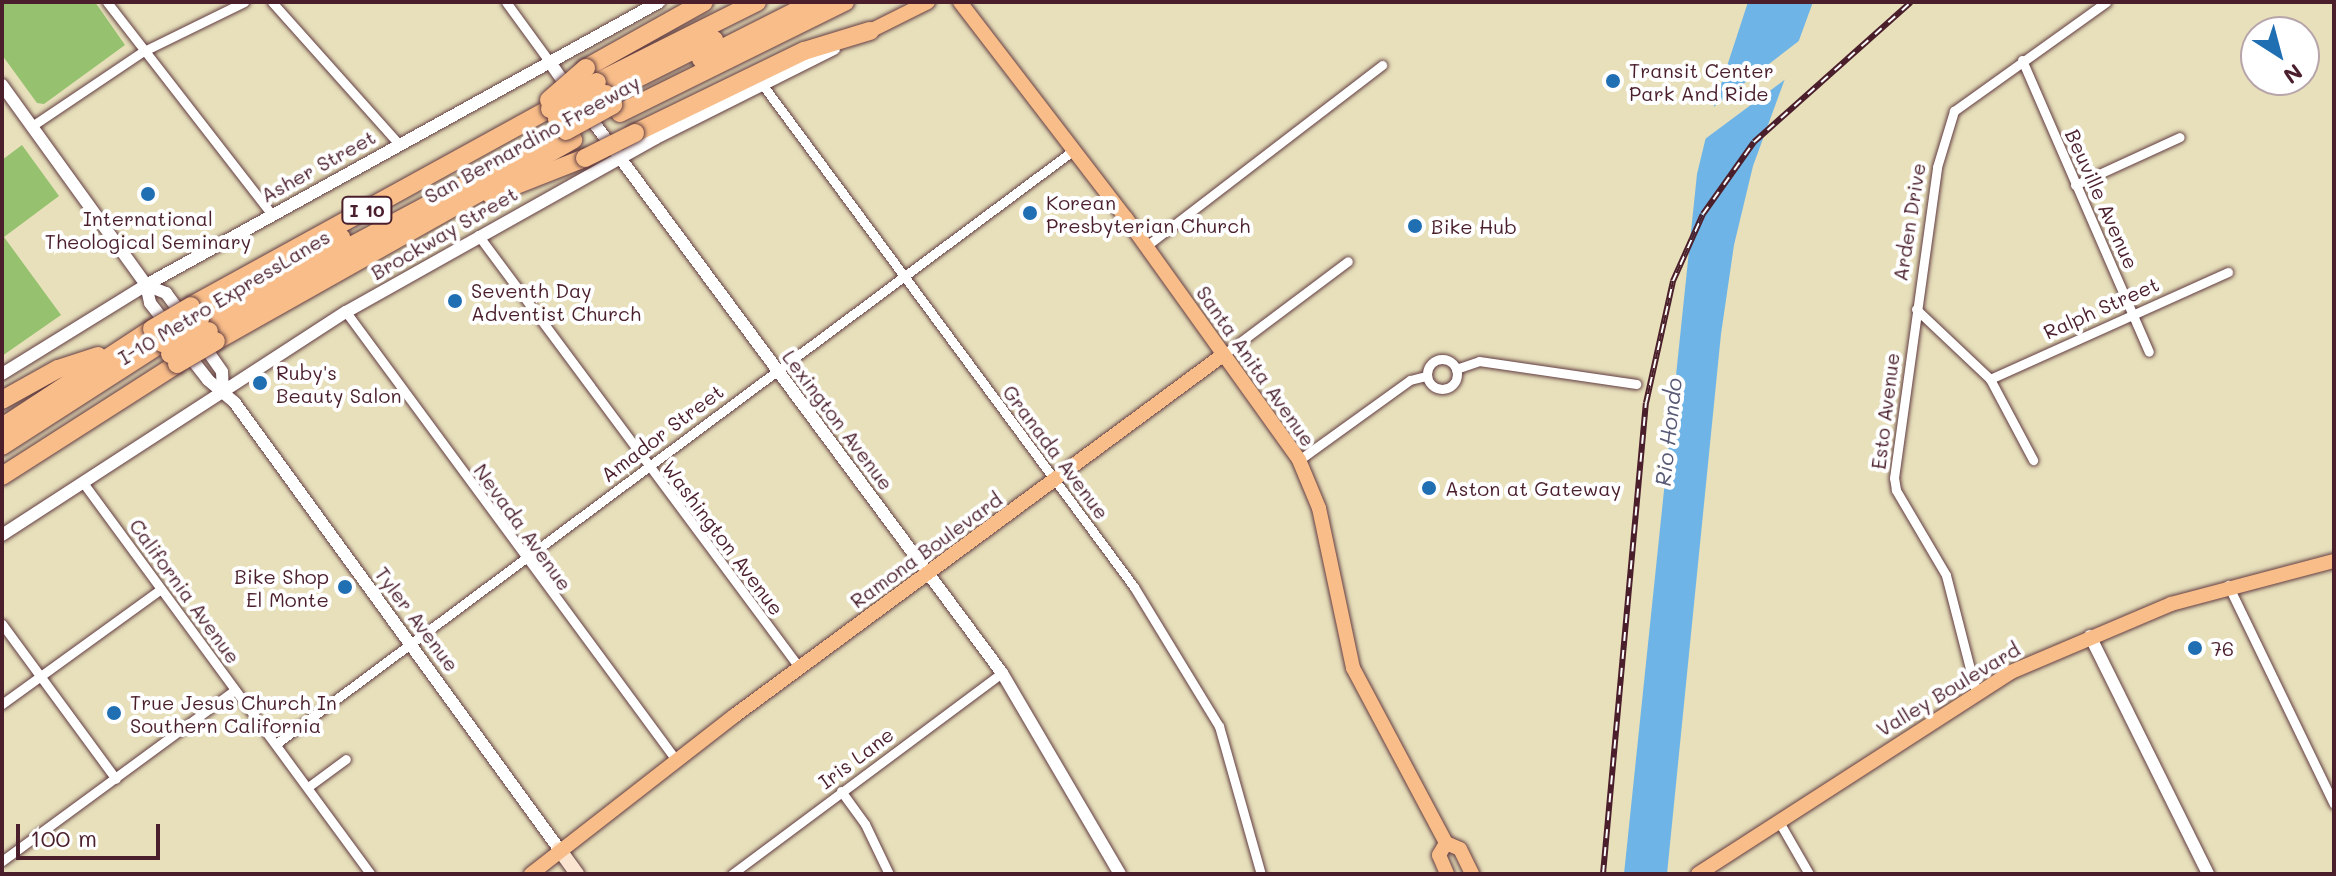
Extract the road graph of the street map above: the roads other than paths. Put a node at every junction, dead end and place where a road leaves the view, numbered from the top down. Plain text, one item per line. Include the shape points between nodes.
1 (107, 2) edge
2 (244, 2) edge
3 (272, 2) edge
4 (506, 2) edge
5 (659, 2) edge
6 (704, 2) edge
7 (757, 2) edge
8 (787, 2) edge
9 (814, 2) edge
10 (845, 2) edge
11 (928, 2) edge
12 (960, 2) edge
13 (2106, 2) edge
14 (870, 31) junction
15 (142, 52) junction
16 (2022, 60) junction
17 (549, 61) junction
18 (1382, 65) dead end
19 (762, 84) junction
20 (2, 85) edge
21 (604, 93) junction
22 (556, 119) junction
23 (32, 126) junction
24 (2180, 137) dead end
25 (399, 144) junction
26 (1071, 152) junction
27 (622, 159) junction
28 (2075, 185) junction
29 (468, 200) junction
30 (272, 215) junction
31 (478, 235) junction
32 (1145, 247) junction
33 (1348, 261) dead end
34 (2228, 272) dead end
35 (901, 275) junction
36 (146, 285) junction
37 (1916, 309) junction
38 (346, 312) junction
39 (2134, 313) junction
40 (204, 324) junction
41 (165, 348) junction
42 (119, 350) junction
43 (2149, 352) dead end
44 (1223, 355) junction
45 (1456, 369) junction
46 (776, 371) junction
47 (2, 374) edge
48 (1426, 376) junction
49 (1990, 379) junction
50 (1636, 384) dead end
51 (223, 390) junction
52 (2, 400) edge
53 (2, 427) edge
54 (2, 446) edge
55 (1299, 460) junction
56 (2033, 460) dead end
57 (2, 461) edge
58 (647, 467) junction
59 (2, 476) edge
60 (1056, 480) junction
61 (84, 484) junction
62 (2, 535) edge
63 (524, 560) junction
64 (2334, 561) edge
65 (928, 572) junction
66 (2228, 585) junction
67 (161, 589) junction
68 (2, 624) edge
69 (2090, 636) junction
70 (411, 643) junction
71 (799, 667) junction
72 (1002, 673) junction
73 (41, 676) junction
74 (235, 690) junction
75 (1976, 692) junction
76 (2, 704) edge
77 (276, 744) junction
78 (346, 759) dead end
79 (676, 760) junction
80 (116, 779) junction
81 (308, 787) junction
82 (841, 791) junction
83 (2334, 804) edge
84 (1778, 820) junction
85 (1446, 843) junction
86 (559, 849) junction
87 (2, 861) edge
88 (371, 874) edge
89 (531, 874) edge
90 (577, 874) edge
91 (732, 874) edge
92 (889, 874) edge
93 (1120, 874) edge
94 (1261, 874) edge
95 (1447, 874) edge
96 (1472, 874) edge
97 (1698, 874) edge
98 (1809, 874) edge
99 (2208, 874) edge

1 - 15 street
2 - 15 street
3 - 25 street
4 - 17 street, Lexington Avenue
5 - 17 street, Asher Street
6 - 21 highway
7 - 21 highway, San Bernardino Freeway / I 10
8 - 21 highway
9 - 21 highway
10 - 21 highway, San Bernardino Freeway / I 10
11 - 14 main road, Brockway Street
12 - 26 main road, Santa Anita Avenue
13 - 16 street
14 - 19 street, Brockway Street
14 - 29 highway, bridge via 804,51 506,192
15 - 23 street
15 - 30 street
16 - 28 street, Beuville Avenue
16 - 37 street, Arden Drive via 1954,111 1943,139
17 - 25 street, Asher Street
17 - 27 street, Lexington Avenue
18 - 32 street
19 - 27 street, Brockway Street
19 - 35 street, Granada Avenue
20 - 23 street, Tyler Avenue
21 - 22 highway, San Bernardino Freeway / I 10, bridge
21 - 22 highway, San Bernardino Freeway / I 10
22 - 29 highway, San Bernardino Freeway / I 10
22 - 40 highway, San Bernardino Freeway / I 10
22 - 40 highway, I-10 Metro ExpressLanes via 351,246
23 - 36 street, Tyler Avenue
24 - 28 street
25 - 30 street, Asher Street
26 - 32 main road, Santa Anita Avenue
26 - 35 street, Amador Street
27 - 31 street, Brockway Street
27 - 46 street, Lexington Avenue
28 - 39 street, Beuville Avenue
29 - 40 highway, San Bernardino Freeway / I 10
30 - 36 street, Asher Street
31 - 38 street, Brockway Street
31 - 58 street, Washington Avenue
32 - 44 main road, Santa Anita Avenue
33 - 44 street, Ramona Boulevard
34 - 39 street, Ralph Street
35 - 46 street, Amador Street
35 - 60 street, Granada Avenue
36 - 47 street, Asher Street
36 - 51 street, Tyler Avenue via 150,303 207,379
36 - 51 street, Tyler Avenue via 166,293 222,372
37 - 49 street, Arden Drive
37 - 75 street, Esto Avenue via 1896,490 1946,575
38 - 51 street, Brockway Street
38 - 63 street, Nevada Avenue
39 - 43 street, Beuville Avenue
39 - 49 street, Ralph Street
40 - 41 highway, San Bernardino Freeway / I 10, bridge
40 - 41 highway, San Bernardino Freeway / I 10, bridge
41 - 42 highway, San Bernardino Freeway / I 10
41 - 54 highway, I-10 Metro ExpressLanes
41 - 57 highway, I-10 Metro ExpressLanes
41 - 59 highway, San Bernardino Freeway / I 10
42 - 52 highway via 58,369
42 - 53 highway, San Bernardino Freeway / I 10
44 - 55 main road, Santa Anita Avenue
44 - 60 main road, Ramona Boulevard
45 - 48 street via 1440,359
45 - 48 street via 1455,382 1443,390
45 - 50 street via 1479,361
46 - 58 street, Amador Street
46 - 65 street, Lexington Avenue
48 - 55 street via 1410,380
49 - 56 street, Arden Drive
51 - 61 street, Brockway Street
51 - 70 street, Tyler Avenue
55 - 85 main road, Santa Anita Avenue via 1319,508 1353,668
58 - 63 street, Amador Street
58 - 71 street, Washington Avenue
60 - 65 main road, Ramona Boulevard
60 - 94 street, Granada Avenue via 1134,587 1219,726
61 - 62 street, Brockway Street
61 - 67 street, California Avenue
63 - 70 street, Amador Street
63 - 79 street, Nevada Avenue
64 - 66 main road, Valley Boulevard
65 - 71 main road, Ramona Boulevard
65 - 72 street, Lexington Avenue
66 - 69 main road, Valley Boulevard
66 - 83 street
67 - 73 street
67 - 74 street, California Avenue
68 - 73 street
69 - 75 main road, Valley Boulevard
69 - 99 street
70 - 77 street, Amador Street
70 - 86 street, Tyler Avenue
71 - 79 main road, Ramona Boulevard
72 - 82 street, Iris Lane
72 - 93 street, Lexington Avenue
73 - 76 street
73 - 80 street
74 - 77 street, California Avenue
74 - 80 street
75 - 84 main road, Valley Boulevard
77 - 81 street, California Avenue
78 - 81 street
79 - 86 main road, Ramona Boulevard
80 - 87 street
81 - 88 street, California Avenue
82 - 91 street, Iris Lane
82 - 92 street via 865,824
84 - 97 main road, Valley Boulevard
84 - 98 street
85 - 95 main road, Santa Anita Avenue via 1439,855
85 - 96 main road, Santa Anita Avenue via 1460,849
86 - 89 main road, Ramona Boulevard
86 - 90 main road, Tyler Avenue

